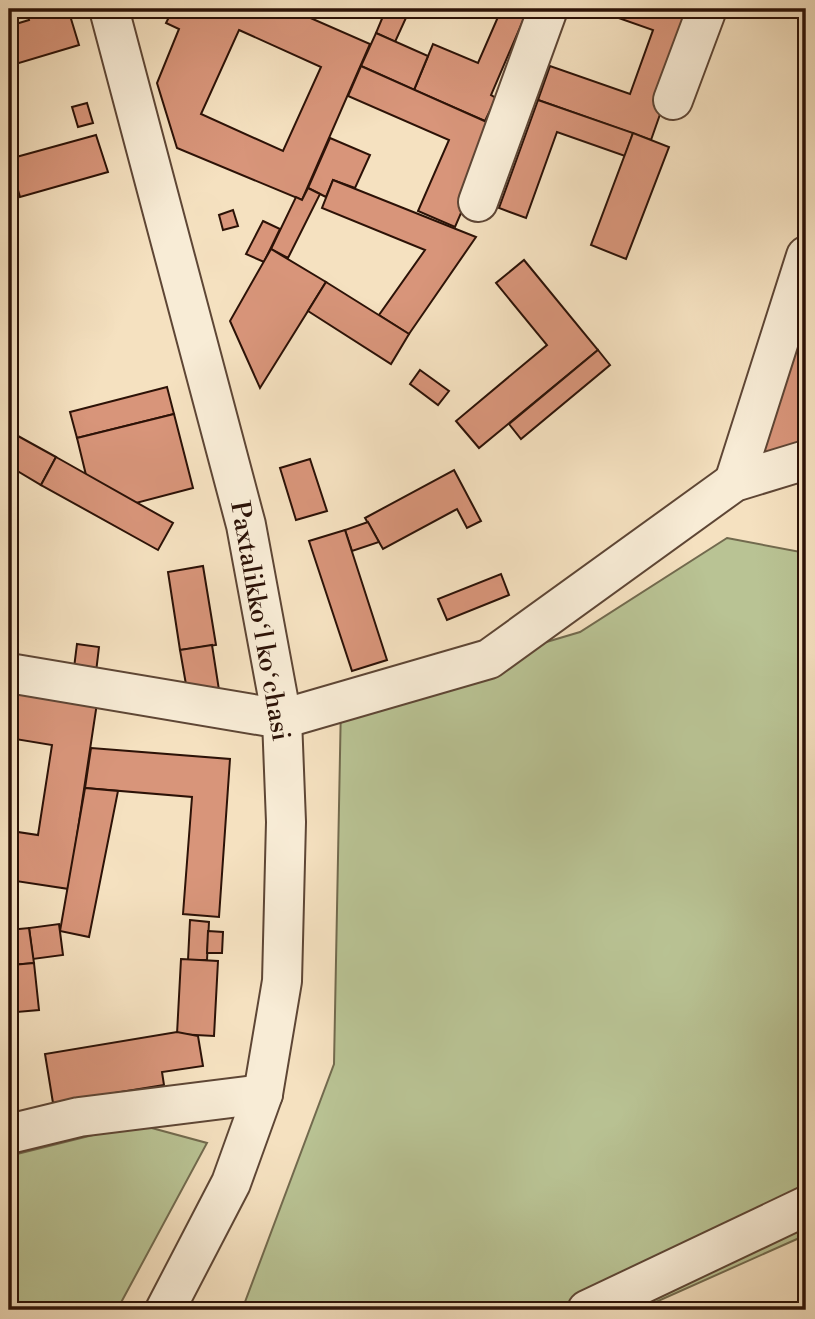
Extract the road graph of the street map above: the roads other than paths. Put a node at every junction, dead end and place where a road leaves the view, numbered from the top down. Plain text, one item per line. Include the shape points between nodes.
1 (110, 9) edge
2 (548, 9) edge
3 (706, 9) edge
4 (673, 100) dead end
5 (478, 202) dead end
6 (806, 256) edge
7 (806, 460) edge
8 (734, 482) junction
9 (9, 673) edge
10 (282, 719) junction
11 (263, 1094) junction
12 (9, 1133) edge
13 (806, 1206) edge
14 (165, 1310) edge
15 (587, 1310) edge

1 - 10 street, Paxtalikkoʻl koʻchasi via 246,525
2 - 5 street
3 - 4 street
6 - 8 street
7 - 8 street
8 - 10 street via 489,659
9 - 10 street
10 - 11 street, Paxtalikkoʻl koʻchasi via 286,822 282,981
11 - 12 street via 79,1117
11 - 14 street, Paxtalikkoʻl koʻchasi via 231,1183
13 - 15 street

